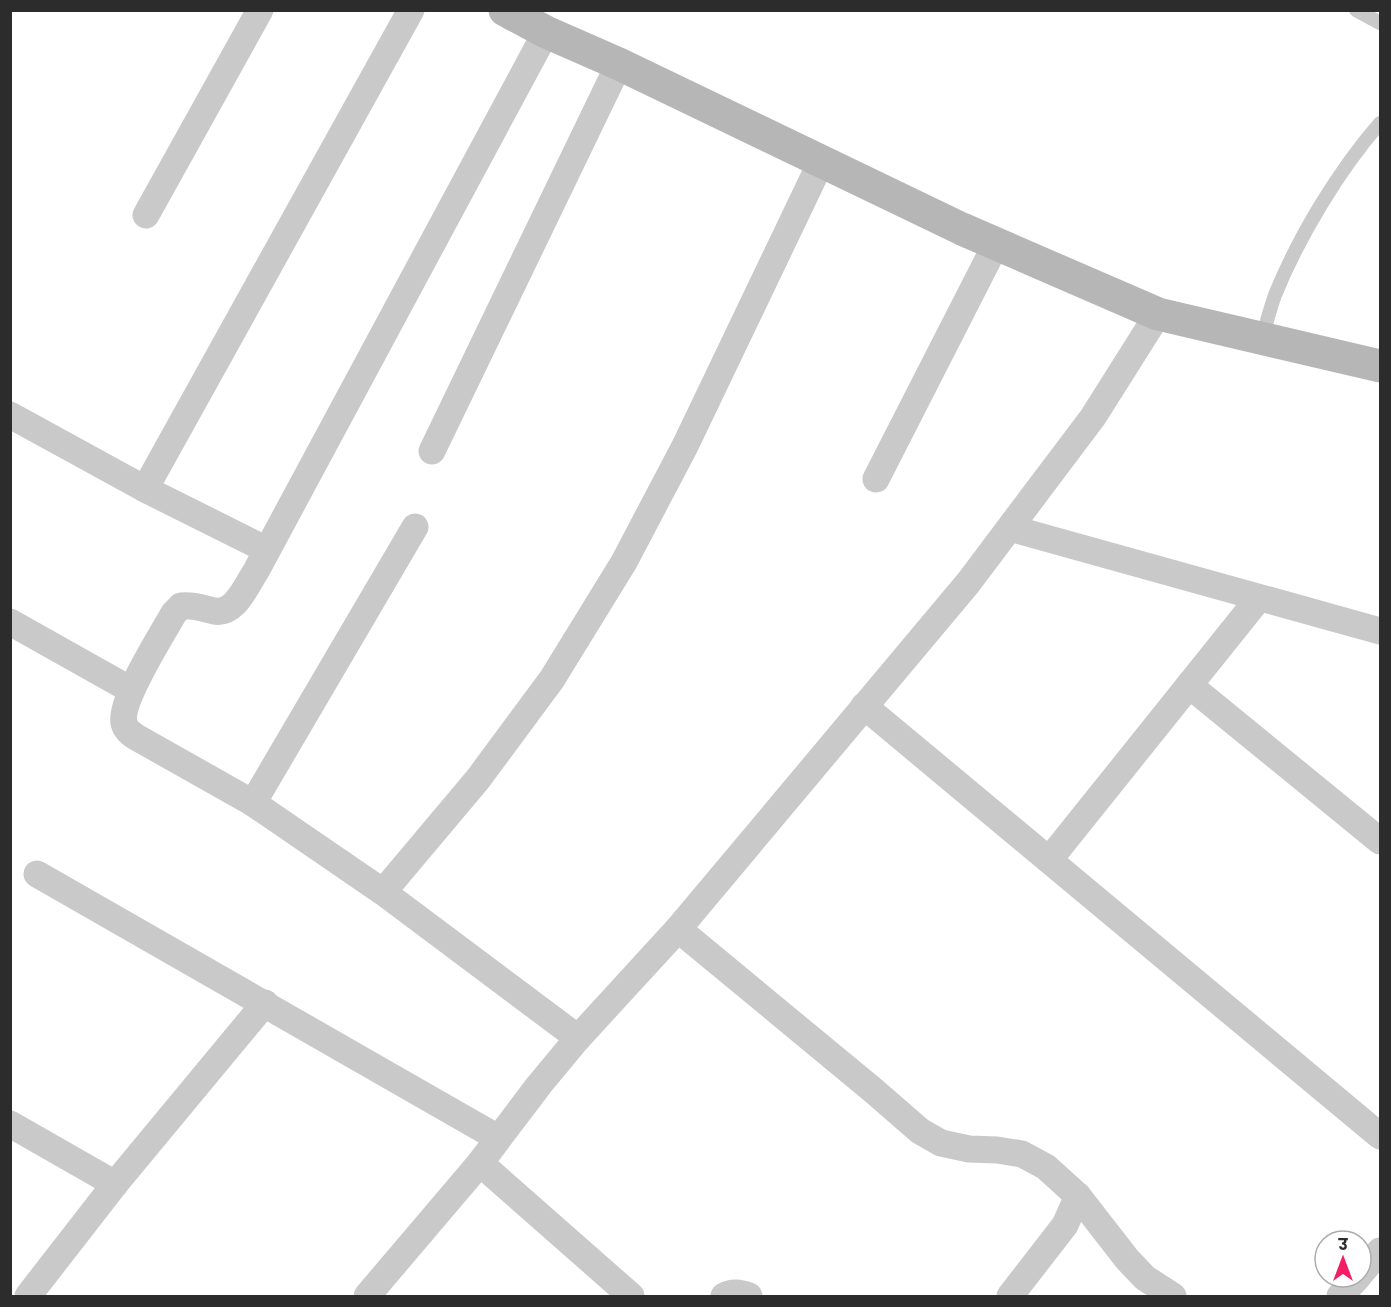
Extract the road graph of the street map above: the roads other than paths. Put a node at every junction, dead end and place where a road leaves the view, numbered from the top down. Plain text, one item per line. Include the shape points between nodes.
1 (260, 10) edge
2 (411, 10) edge
3 (505, 10) edge
4 (1356, 10) edge
5 (1380, 23) edge
6 (546, 32) junction
7 (619, 64) junction
8 (1380, 123) edge
9 (821, 162) junction
10 (146, 214) dead end
11 (996, 244) junction
12 (1158, 314) junction
13 (1262, 339) junction
14 (1380, 366) edge
15 (10, 415) edge
16 (432, 451) dead end
17 (876, 480) dead end
18 (145, 489) junction
19 (416, 527) dead end
20 (1010, 528) junction
21 (267, 550) junction
22 (1259, 598) junction
23 (10, 622) edge
24 (1380, 631) edge
25 (1189, 685) junction
26 (131, 690) junction
27 (864, 706) junction
28 (254, 803) junction
29 (1380, 842) edge
30 (1049, 860) junction
31 (37, 874) dead end
32 (383, 892) junction
33 (678, 929) junction
34 (265, 1003) junction
35 (578, 1038) junction
36 (10, 1124) edge
37 (1380, 1136) edge
38 (498, 1138) junction
39 (480, 1163) junction
40 (115, 1184) junction
41 (1078, 1196) junction
42 (28, 1296) edge
43 (367, 1296) edge
44 (631, 1296) edge
45 (724, 1296) edge
46 (749, 1296) edge
47 (1010, 1296) edge
48 (1173, 1296) edge

1 - 10 street
2 - 18 street
3 - 6 street
4 - 5 lane
6 - 7 street
6 - 21 street
7 - 9 street
7 - 16 street
8 - 13 lane via 1364,141 1295,251
9 - 11 street
9 - 32 street via 685,446 624,562 552,679 478,779
11 - 12 street
11 - 17 street
12 - 13 street
12 - 20 street via 1093,417
13 - 14 street
15 - 18 street
18 - 21 street
19 - 28 street
20 - 22 street
20 - 27 street
21 - 26 street via 233,606 226,611 195,605 181,606 174,613
22 - 24 street
22 - 25 street
23 - 26 street
25 - 29 street
25 - 30 street
26 - 28 street via 124,711 127,731
27 - 30 street
27 - 33 street
28 - 32 street
30 - 37 street
31 - 34 street
32 - 35 street
33 - 35 street
33 - 41 street via 920,1131 941,1143 1022,1154 1046,1167
34 - 38 street
34 - 40 street
35 - 38 street
36 - 40 street
38 - 39 street
39 - 43 street
39 - 44 street
40 - 42 street
41 - 47 street via 1065,1225
41 - 48 street via 1145,1278
45 - 46 street

